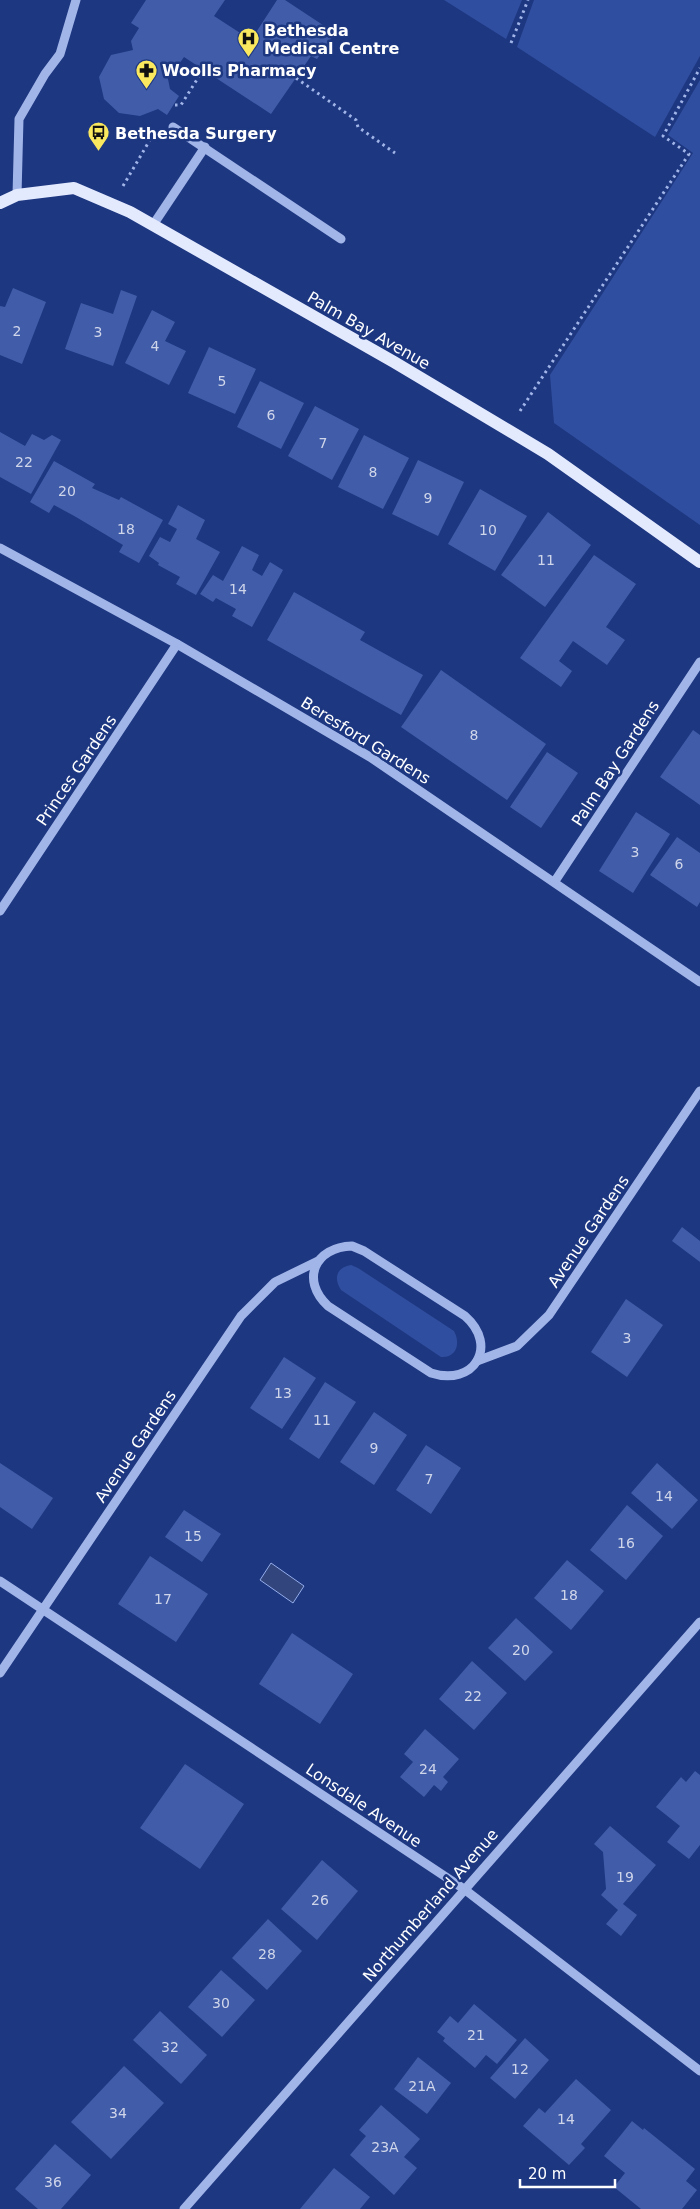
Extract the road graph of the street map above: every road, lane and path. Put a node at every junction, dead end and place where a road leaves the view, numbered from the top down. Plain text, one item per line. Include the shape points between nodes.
1 (76, 0) edge
2 (528, 0) edge
3 (511, 43) dead end
4 (700, 68) edge
5 (296, 78) dead end
6 (173, 127) dead end
7 (205, 147) junction
8 (395, 153) dead end
9 (17, 195) junction
10 (0, 203) edge
11 (153, 225) junction
12 (341, 239) dead end
13 (507, 431) junction
14 (0, 548) edge
15 (700, 562) edge
16 (177, 644) junction
17 (700, 662) edge
18 (555, 881) junction
19 (0, 911) edge
20 (700, 982) edge
21 (700, 1091) edge
22 (318, 1261) junction
23 (477, 1362) junction
24 (0, 1581) edge
25 (42, 1610) junction
26 (700, 1622) edge
27 (0, 1674) edge
28 (464, 1889) junction
29 (700, 2072) edge
30 (184, 2209) edge

1 - 9 street via 60,54 19,119
2 - 3 path
4 - 13 path via 663,136 689,154
5 - 8 path via 356,120 358,127
6 - 7 street
7 - 11 street
7 - 12 street
9 - 10 main road, Palm Bay Avenue
9 - 11 main road, Palm Bay Avenue via 74,188
11 - 13 main road, Palm Bay Avenue via 394,362
13 - 15 main road, Palm Bay Avenue via 548,454
14 - 16 street, Beresford Gardens
16 - 18 street, Beresford Gardens via 370,757
16 - 19 street, Princes Gardens
17 - 18 street, Palm Bay Gardens
18 - 20 street, Beresford Gardens
21 - 23 street, Avenue Gardens via 549,1315 517,1346
22 - 23 street, Avenue Gardens via 328,1251 339,1247 352,1246 372,1256 475,1325 481,1350
22 - 23 street, Avenue Gardens via 314,1285 328,1306 431,1373 456,1377
22 - 25 street, Avenue Gardens via 276,1282 241,1316
24 - 25 street, Lonsdale Avenue
25 - 27 street, Avenue Gardens
25 - 28 street, Lonsdale Avenue
26 - 28 street, Northumberland Avenue
28 - 29 street, Lonsdale Avenue
28 - 30 street, Northumberland Avenue

